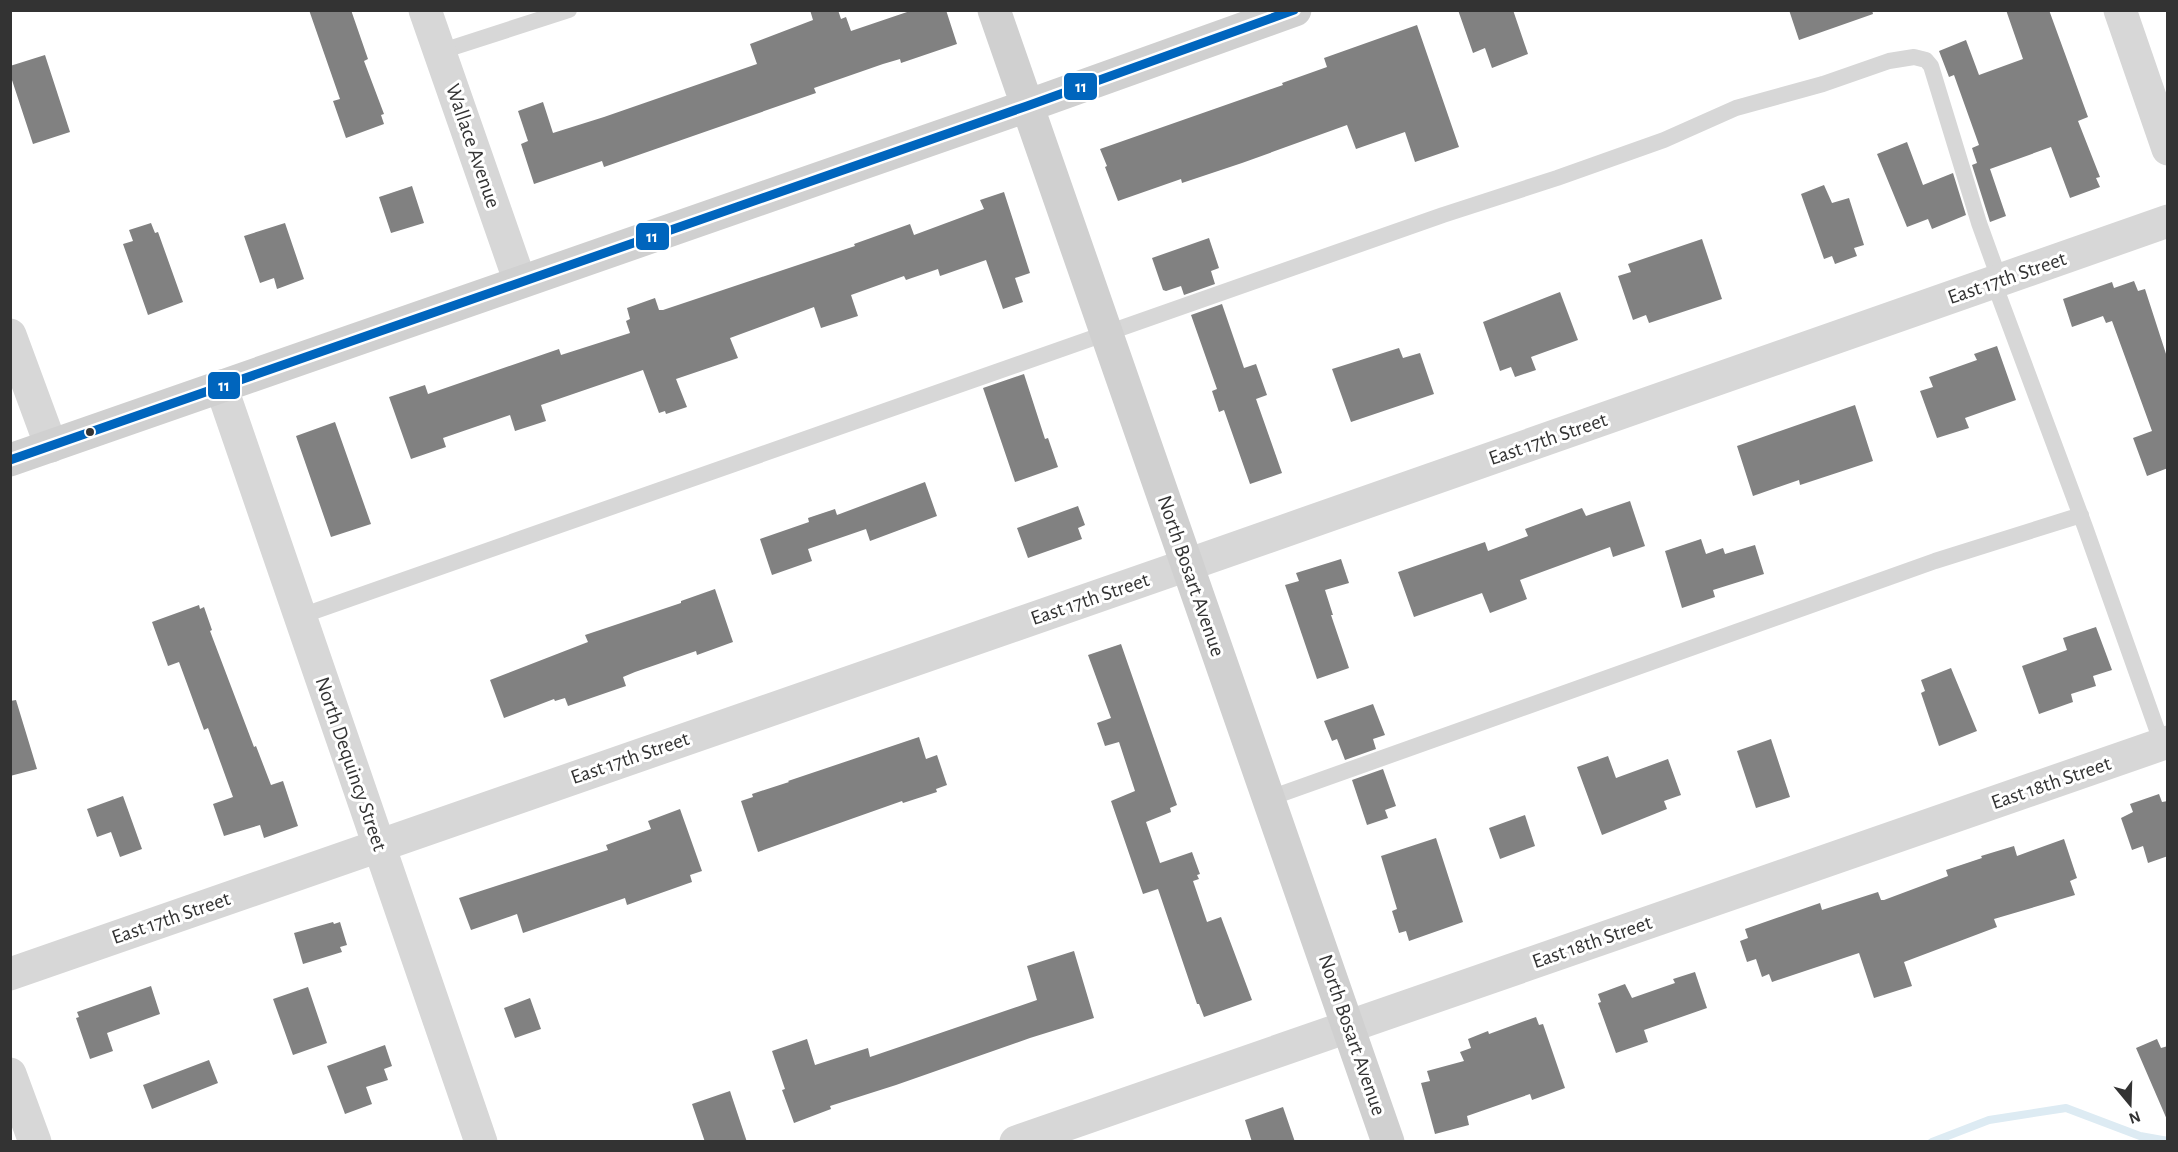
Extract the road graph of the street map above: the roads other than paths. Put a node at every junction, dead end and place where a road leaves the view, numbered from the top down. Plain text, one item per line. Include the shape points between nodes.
1 (425, 10) edge
2 (569, 10) edge
3 (994, 10) edge
4 (1295, 10) edge
5 (2120, 10) edge
6 (439, 52) junction
7 (1027, 106) junction
8 (2168, 148) edge
9 (2168, 221) edge
10 (520, 282) junction
11 (1997, 282) junction
12 (1107, 334) junction
13 (10, 336) edge
14 (221, 386) junction
15 (51, 446) junction
16 (10, 460) edge
17 (2081, 515) junction
18 (1187, 565) junction
19 (300, 616) junction
20 (2165, 743) edge
21 (1270, 798) junction
22 (380, 845) junction
23 (10, 974) edge
24 (1349, 1026) junction
25 (10, 1074) edge
26 (34, 1142) edge
27 (480, 1142) edge
28 (1016, 1142) edge
29 (1388, 1142) edge

1 - 6 street, Wallace Avenue
2 - 6 lane
3 - 7 main road, North Bosart Avenue
4 - 7 main road
5 - 8 street
6 - 10 street, Wallace Avenue
7 - 10 main road
7 - 12 main road, North Bosart Avenue
9 - 11 street, East 17th Street
10 - 14 main road
11 - 12 lane via 1931,66 1914,57 1889,61 1736,108 1664,140
11 - 17 lane
11 - 18 street, East 17th Street
12 - 18 main road, North Bosart Avenue
12 - 19 lane
13 - 15 street
14 - 15 main road
14 - 19 street, North Dequincy Street
15 - 16 main road
17 - 20 lane
17 - 21 lane via 1935,561
18 - 21 main road, North Bosart Avenue
18 - 22 street, East 17th Street
19 - 22 street, North Dequincy Street
20 - 24 street, East 18th Street
21 - 24 main road, North Bosart Avenue
22 - 23 street, East 17th Street
22 - 27 street, North Dequincy Street
24 - 28 street, East 18th Street
24 - 29 main road, North Bosart Avenue
25 - 26 street

